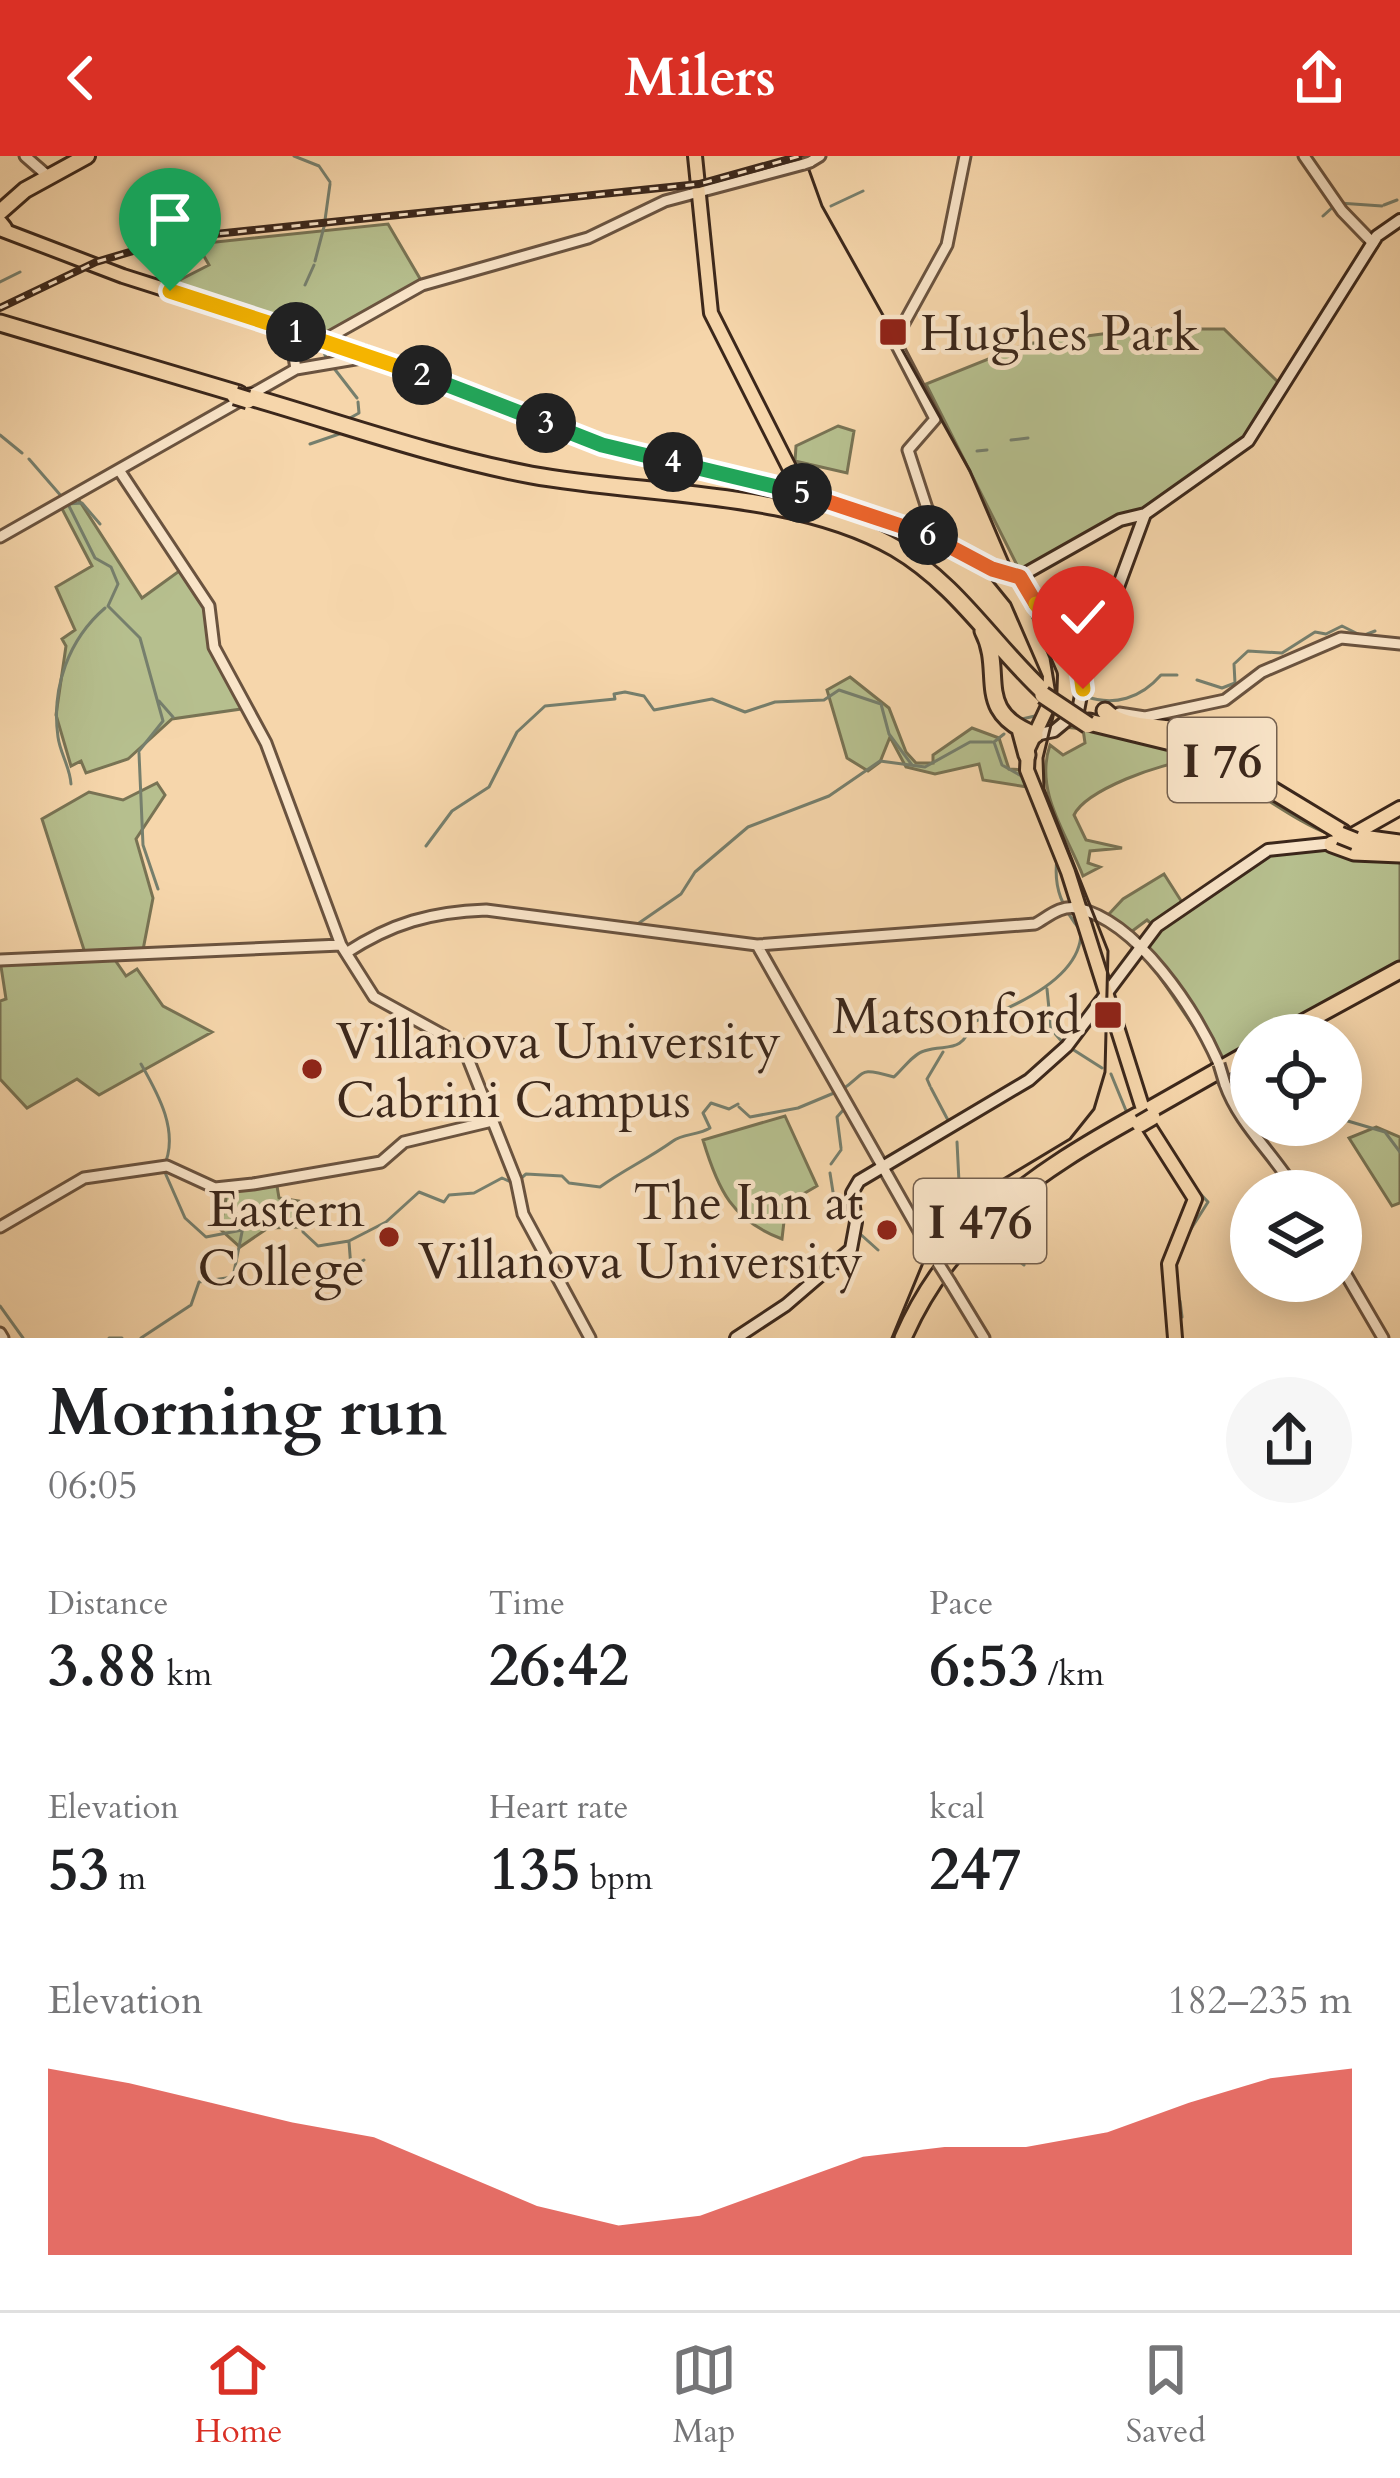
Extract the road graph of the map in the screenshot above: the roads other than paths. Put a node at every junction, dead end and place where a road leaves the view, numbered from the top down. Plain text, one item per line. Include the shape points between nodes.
1 (29, 156) edge
2 (77, 156) edge
3 (87, 156) edge
4 (695, 156) edge
5 (820, 156) edge
6 (965, 156) edge
7 (1304, 156) edge
8 (47, 176) junction
9 (696, 194) junction
10 (1, 216) edge
11 (1399, 219) edge
12 (1373, 243) junction
13 (110, 271) junction
14 (118, 286) dead end
15 (0, 326) edge
16 (290, 331) junction
17 (324, 340) junction
18 (362, 354) junction
19 (293, 367) junction
20 (243, 397) junction
21 (119, 470) junction
22 (810, 499) junction
23 (710, 500) junction
24 (1145, 514) junction
25 (0, 537) edge
26 (937, 539) junction
27 (896, 549) junction
28 (1012, 577) junction
29 (967, 609) junction
30 (1400, 644) edge
31 (1085, 676) junction
32 (1041, 695) junction
33 (1082, 698) junction
34 (1110, 714) junction
35 (1088, 724) junction
36 (1034, 738) junction
37 (1260, 780) junction
38 (1400, 808) edge
39 (1345, 839) junction
40 (1400, 847) edge
41 (1068, 909) junction
42 (757, 945) junction
43 (1139, 946) junction
44 (343, 949) junction
45 (0, 960) edge
46 (1400, 969) edge
47 (1400, 980) edge
48 (1102, 988) junction
49 (1319, 1014) edge
50 (1335, 1014) edge
51 (1230, 1068) edge
52 (492, 1120) junction
53 (882, 1168) junction
54 (1282, 1170) edge
55 (0, 1227) edge
56 (1362, 1302) edge
57 (590, 1338) edge
58 (736, 1338) edge
59 (906, 1338) edge
60 (984, 1338) edge
61 (1175, 1338) edge
62 (1383, 1338) edge

1 - 8 street
2 - 8 highway
3 - 8 highway
4 - 9 main road
5 - 9 street
6 - 26 street via 949,241 896,337 935,419 908,453
7 - 12 street
8 - 10 highway
9 - 17 street via 546,252 422,285
9 - 22 main road via 711,313
10 - 13 main road via 19,236
11 - 12 main road
12 - 24 main road via 1248,441
13 - 14 main road
13 - 16 main road
15 - 20 highway, I 76
15 - 20 highway, I 76
16 - 17 main road
16 - 19 street
17 - 18 main road
18 - 19 street
18 - 22 main road via 602,445
19 - 21 street
20 - 23 highway, I 76 via 501,469
20 - 29 highway, I 76 via 497,471 820,521 894,551
21 - 25 street
21 - 44 street via 209,606 214,647 270,751
22 - 23 highway via 791,506
22 - 26 main road
22 - 27 highway
23 - 27 highway, I 76 via 830,520
24 - 28 main road
24 - 31 main road
26 - 28 main road
27 - 32 highway, I 76 via 961,598
28 - 31 street
28 - 32 main road via 1048,668
29 - 32 highway, I 76
29 - 36 highway via 987,639 1000,711
30 - 34 street via 1341,638 1262,672 1225,700 1148,716
31 - 33 main road
32 - 35 highway, I 76, bridge
32 - 36 main road
32 - 36 highway via 1006,660 991,668 1002,710
33 - 34 main road
33 - 36 main road via 1070,722
34 - 37 highway via 1198,731
35 - 37 highway, I 76 via 1208,751
35 - 39 highway, I 76 via 1205,752
36 - 41 main road via 1027,770
37 - 39 highway, I 76
38 - 39 main road
39 - 40 highway, I 76
39 - 43 main road via 1268,850
41 - 42 street via 1035,924
41 - 43 street
41 - 48 main road
42 - 44 street via 486,910 401,920
42 - 53 street
43 - 48 main road
43 - 54 street, bridge via 1184,1001 1237,1114
44 - 45 street
44 - 52 street via 374,997 463,1046
46 - 49 highway
47 - 50 highway
48 - 53 main road via 1062,1051 1024,1085
48 - 61 main road via 1152,1136 1195,1199 1168,1264
51 - 59 highway, I 476 via 1045,1177 998,1214 947,1272
52 - 55 street via 404,1142 381,1162 254,1184 215,1188 167,1166 83,1178
52 - 57 street via 524,1217
53 - 58 main road via 853,1190 847,1253
53 - 60 street, bridge
56 - 62 street

